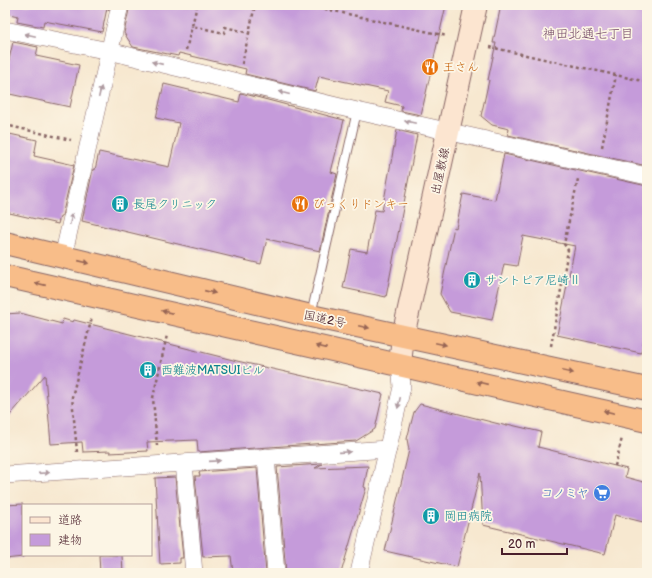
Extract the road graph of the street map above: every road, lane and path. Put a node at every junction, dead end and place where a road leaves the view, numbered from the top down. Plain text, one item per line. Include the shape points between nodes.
1 (120, 5) edge
2 (196, 5) edge
3 (255, 5) edge
4 (307, 5) edge
5 (476, 5) edge
6 (192, 26) junction
7 (5, 30) edge
8 (249, 33) junction
9 (449, 37) dead end
10 (487, 47) dead end
11 (109, 51) junction
12 (181, 68) junction
13 (616, 75) junction
14 (239, 82) junction
15 (647, 82) edge
16 (357, 111) junction
17 (5, 125) edge
18 (448, 131) junction
19 (88, 144) junction
20 (582, 161) junction
21 (599, 165) junction
22 (647, 176) edge
23 (5, 243) edge
24 (63, 257) junction
25 (5, 276) edge
26 (92, 316) dead end
27 (311, 316) junction
28 (167, 333) dead end
29 (403, 336) junction
30 (551, 346) dead end
31 (400, 364) junction
32 (647, 389) edge
33 (647, 421) edge
34 (622, 438) dead end
35 (388, 449) junction
36 (266, 457) junction
37 (184, 463) junction
38 (159, 465) junction
39 (615, 466) dead end
40 (78, 470) junction
41 (5, 475) edge
42 (194, 573) edge
43 (276, 573) edge
44 (359, 573) edge

1 - 11 street
2 - 6 path
3 - 8 path
4 - 9 path
5 - 18 street, 出屋敷線
6 - 8 path via 224,33 225,27
6 - 12 path
11 -> 7 street
8 - 14 path
10 - 13 path
12 -> 11 street
19 -> 11 street
12 - 14 street
13 - 15 path
13 - 21 path
16 -> 14 street
18 -> 16 street
16 - 27 lane
17 - 19 path
18 - 20 street
18 - 29 street, 出屋敷線
24 -> 19 street
20 - 21 street
20 - 30 path via 564,244 568,250
21 - 22 street
23 - 24 highway, 国道2号
24 -> 27 highway, 国道2号
31 -> 25 highway
26 - 40 path via 72,398
27 -> 29 highway, 国道2号
28 - 38 path via 153,398
29 - 31 street, 出屋敷線
29 -> 32 highway, 国道2号
33 -> 31 highway
31 -> 35 street via 402,387
34 - 39 path
36 -> 35 street
35 - 44 street
37 -> 36 street
36 - 43 street
37 - 38 street
37 - 42 street
38 - 40 street
41 -> 40 street

